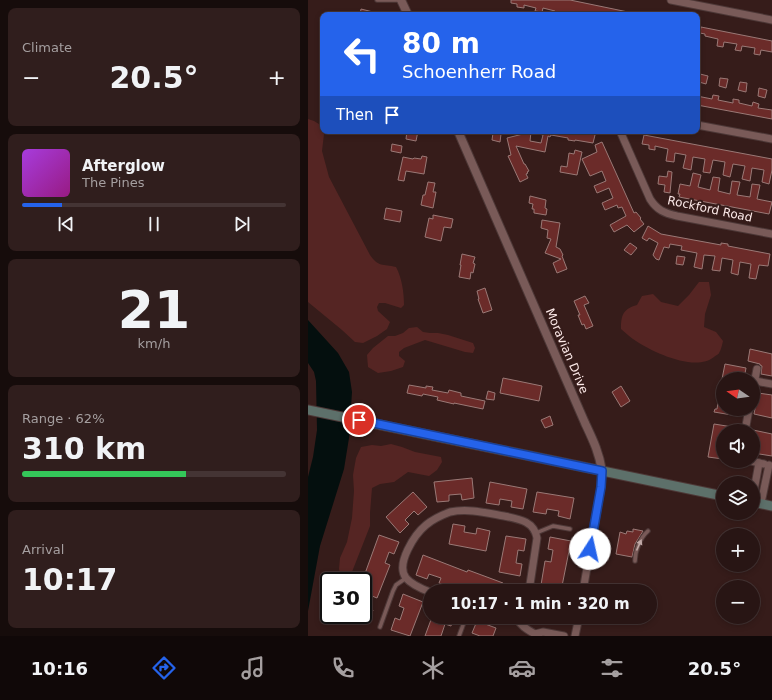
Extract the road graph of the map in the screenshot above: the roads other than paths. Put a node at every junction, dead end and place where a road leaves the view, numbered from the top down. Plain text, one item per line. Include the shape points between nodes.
1 (377, 0) edge
2 (401, 0) edge
3 (670, 0) edge
4 (407, 12) edge
5 (772, 20) edge
6 (700, 126) edge
7 (459, 134) edge
8 (621, 134) edge
9 (772, 139) edge
10 (772, 234) edge
11 (757, 369) dead end
12 (756, 372) edge
13 (760, 382) edge
14 (772, 384) edge
15 (308, 410) edge
16 (760, 463) edge
17 (770, 465) edge
18 (602, 471) junction
19 (760, 493) edge
20 (716, 495) edge
21 (760, 503) edge
22 (772, 506) edge
23 (570, 529) dead end
24 (648, 531) dead end
25 (536, 533) junction
26 (635, 561) dead end
27 (406, 578) junction
28 (530, 584) edge
29 (584, 584) edge
30 (423, 589) edge
31 (463, 624) edge
32 (521, 624) edge
33 (577, 624) edge
34 (380, 627) dead end
35 (539, 634) edge
36 (459, 636) edge
37 (564, 636) edge
38 (575, 636) edge

1 - 2 lane
2 - 4 street
3 - 5 street
6 - 9 street
7 - 18 street, Moravian Drive via 594,441
8 - 10 street, Rockford Road via 650,199 659,210 677,216
11 - 12 street
13 - 14 street
15 - 18 main road
16 - 17 street
17 - 19 street
18 - 20 main road
18 - 29 street, Moravian Drive
21 - 22 main road
23 - 25 lane via 553,526
26 -> 24 lane via 635,555
25 - 27 street via 531,526 521,520 499,515 461,510 441,515 426,524 412,541 403,563
25 - 28 street via 538,538
27 - 30 street
27 - 34 lane via 396,585
31 - 36 lane
32 - 35 street
33 - 38 street
35 - 37 street

